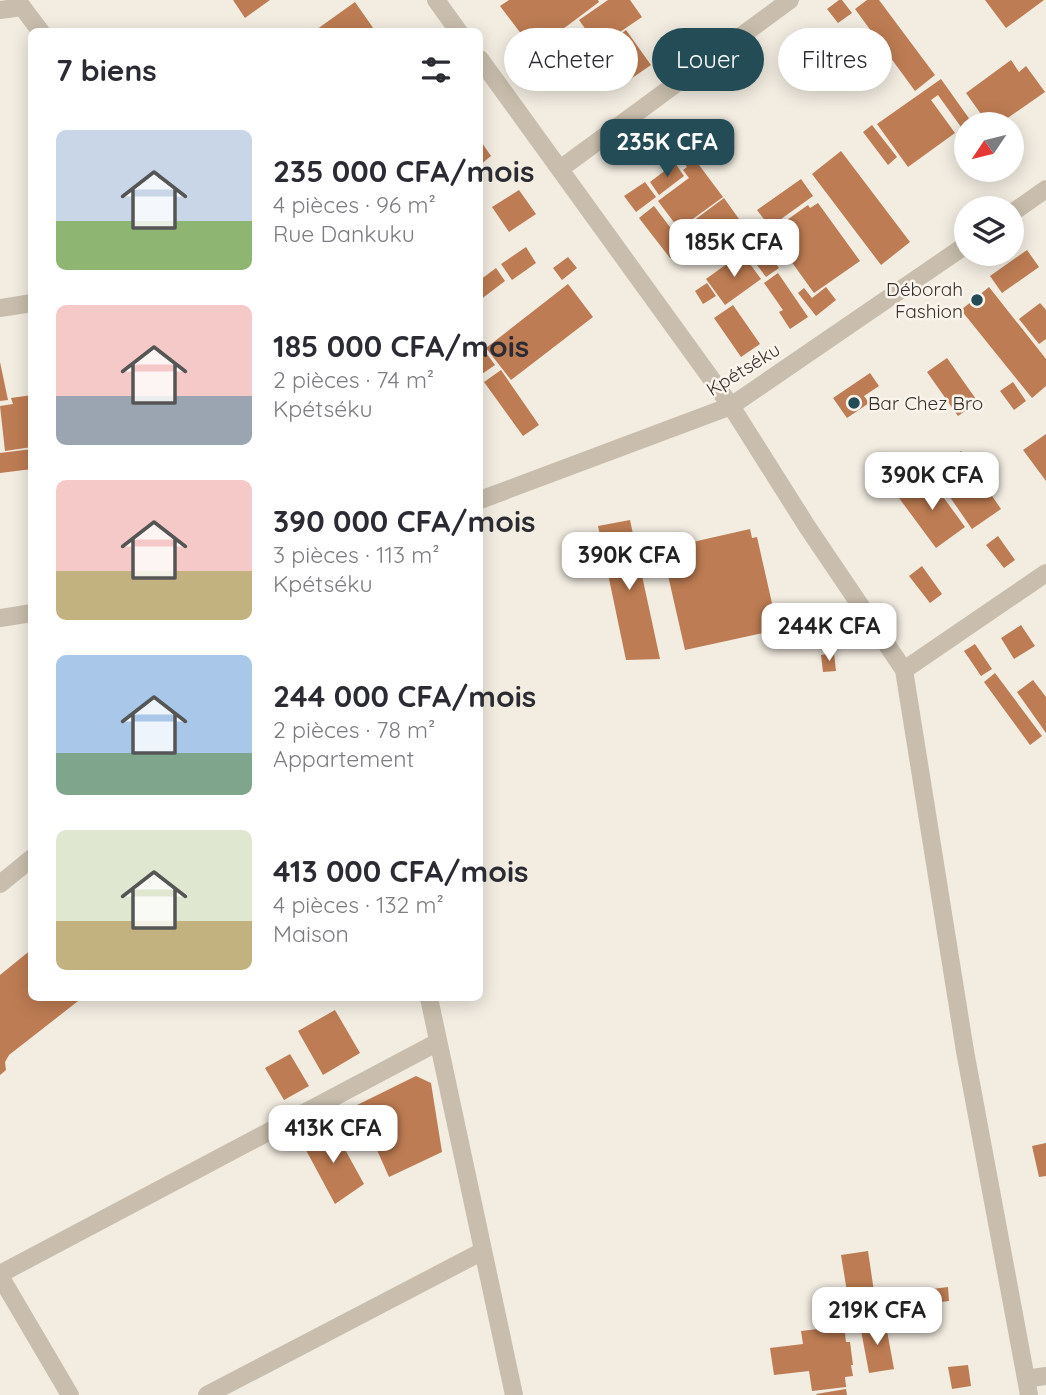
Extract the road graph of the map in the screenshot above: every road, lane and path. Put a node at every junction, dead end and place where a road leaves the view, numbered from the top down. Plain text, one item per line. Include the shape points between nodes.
1 (436, 0) edge
2 (790, 0) edge
3 (20, 3) edge
4 (0, 10) edge
5 (38, 28) edge
6 (456, 28) edge
7 (483, 63) edge
8 (560, 169) junction
9 (1046, 190) edge
10 (1024, 205) edge
11 (954, 252) edge
12 (28, 304) edge
13 (0, 308) edge
14 (731, 406) junction
15 (483, 499) edge
16 (1046, 573) edge
17 (28, 614) edge
18 (0, 618) edge
19 (904, 670) junction
20 (28, 861) edge
21 (0, 884) edge
22 (430, 1001) edge
23 (438, 1042) junction
24 (483, 1251) junction
25 (0, 1275) edge
26 (1046, 1376) edge
27 (1028, 1387) edge
28 (70, 1395) edge
29 (207, 1395) edge
30 (514, 1395) edge

1 - 6 street
2 - 8 street
3 - 4 street
3 - 5 street
7 - 8 street
8 - 14 street
9 - 10 street
11 - 14 street, Kpétséku
12 - 13 street
14 - 15 street, Kpétséku
14 - 19 street
16 - 19 street
17 - 18 street
19 - 27 street via 965,1051
20 - 21 street
22 - 23 street
23 - 24 street
23 - 25 street
24 - 29 street
24 - 30 street
25 - 28 street
26 - 27 street

